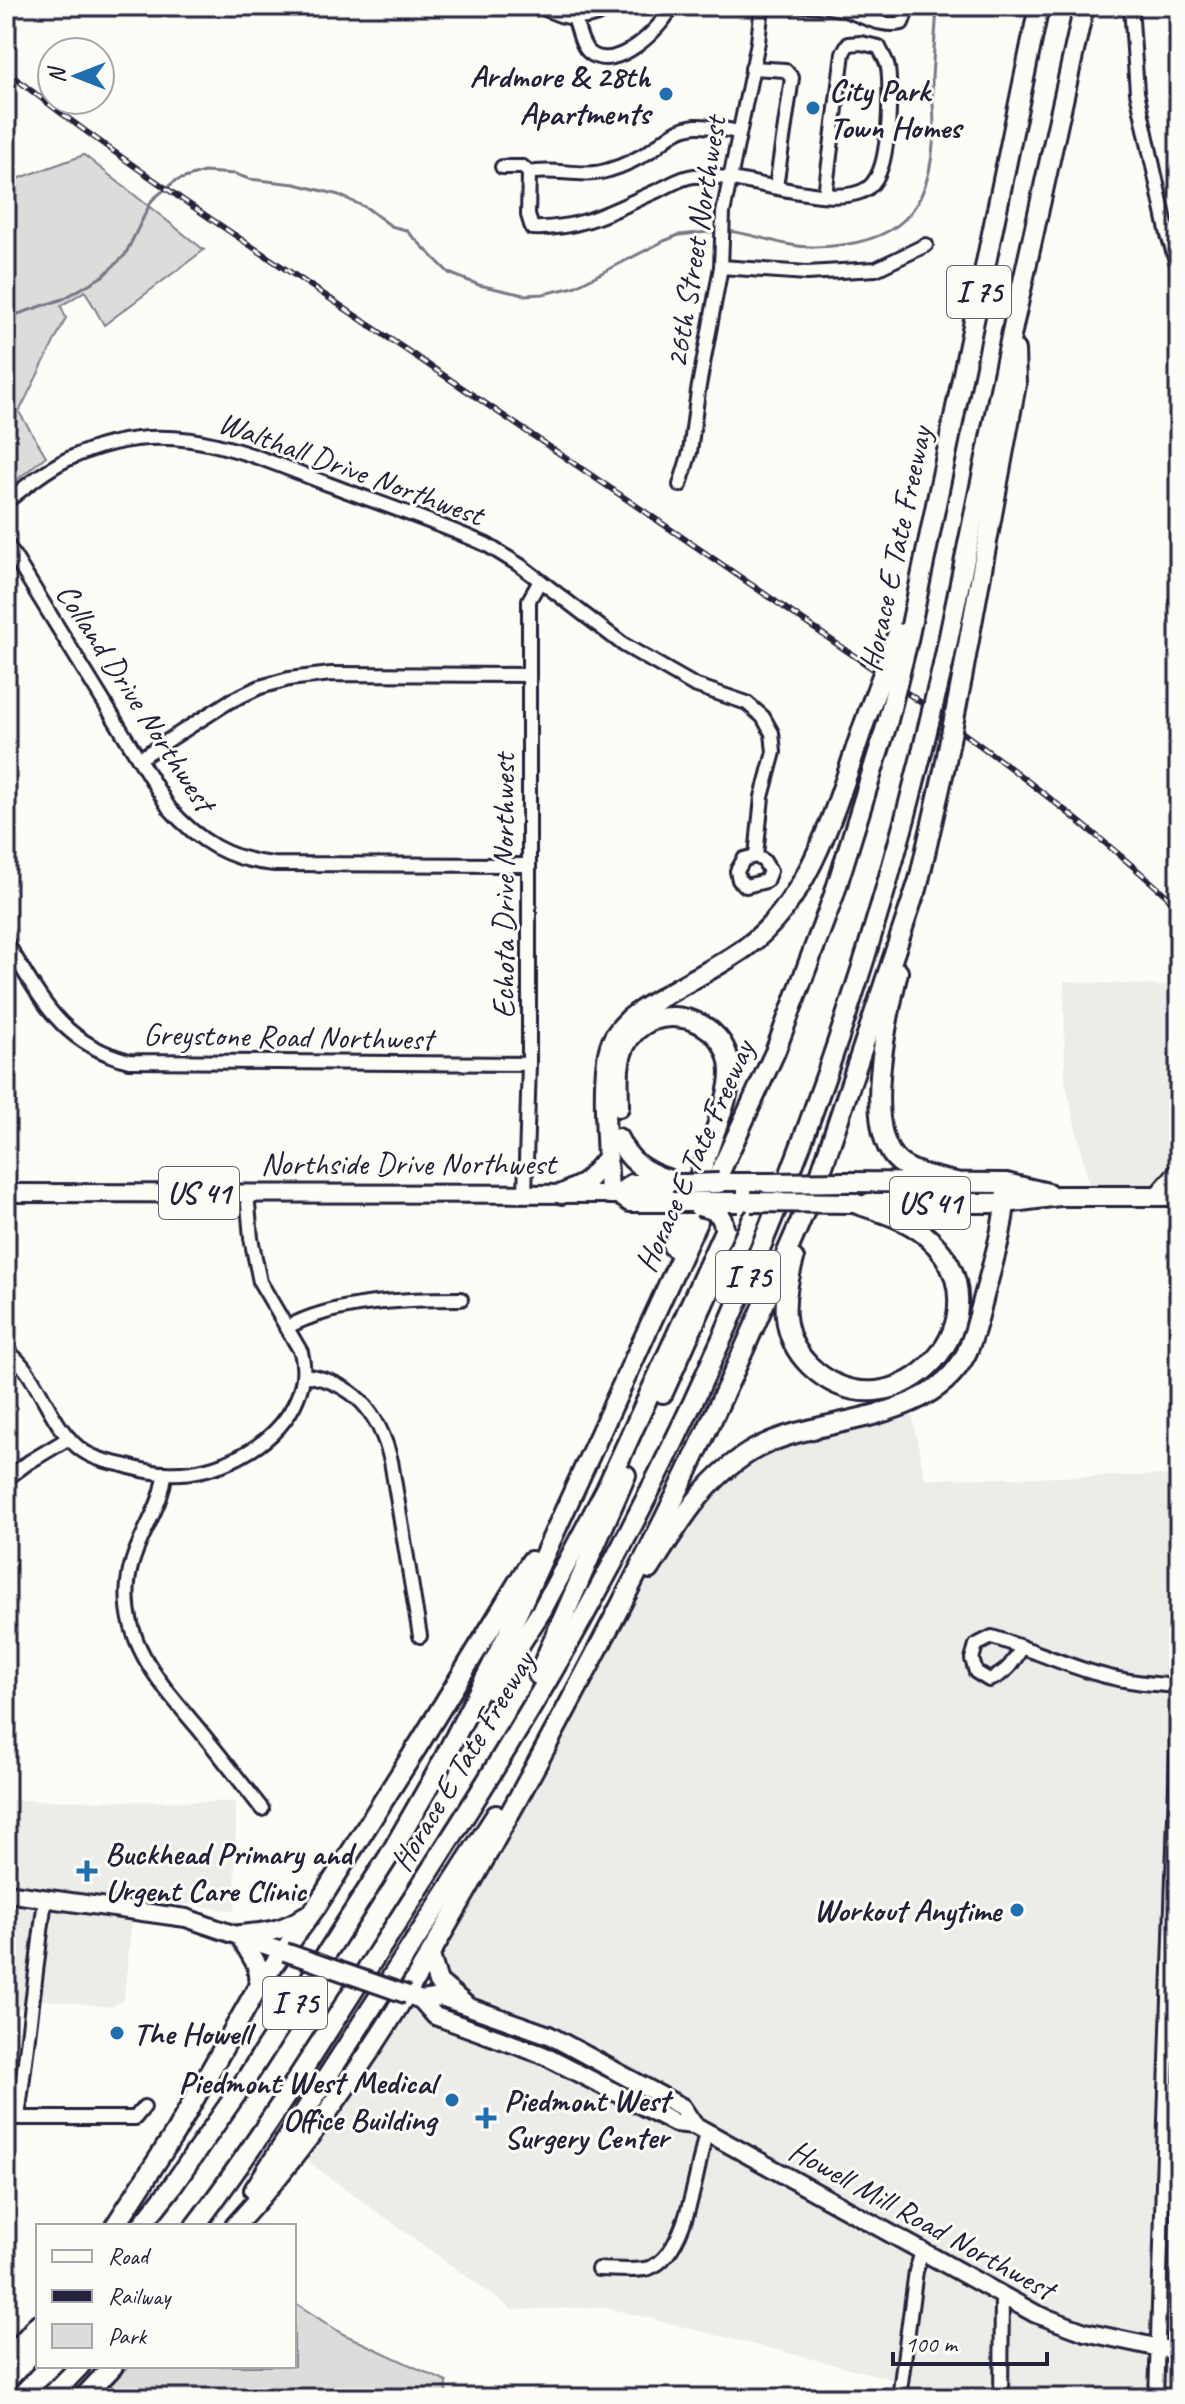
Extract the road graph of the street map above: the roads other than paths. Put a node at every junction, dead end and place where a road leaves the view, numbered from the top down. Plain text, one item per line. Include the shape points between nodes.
1 (540, 6) edge
2 (612, 6) edge
3 (672, 6) edge
4 (762, 6) edge
5 (813, 6) edge
6 (903, 6) edge
7 (1039, 6) edge
8 (1084, 6) edge
9 (1131, 6) edge
10 (574, 18) junction
11 (752, 68) junction
12 (739, 132) junction
13 (502, 167) dead end
14 (529, 173) junction
15 (729, 178) junction
16 (776, 187) junction
17 (825, 195) junction
18 (926, 245) dead end
19 (721, 267) junction
20 (1179, 270) edge
21 (1014, 322) junction
22 (680, 485) dead end
23 (6, 502) edge
24 (6, 543) edge
25 (540, 581) junction
26 (903, 637) junction
27 (529, 675) junction
28 (139, 759) junction
29 (756, 856) dead end
30 (529, 865) junction
31 (919, 880) junction
32 (6, 942) edge
33 (529, 1064) junction
34 (618, 1138) junction
35 (608, 1157) junction
36 (1179, 1172) edge
37 (821, 1174) junction
38 (673, 1183) junction
39 (719, 1183) junction
40 (767, 1183) junction
41 (959, 1183) junction
42 (1006, 1183) junction
43 (6, 1193) edge
44 (247, 1193) junction
45 (525, 1194) junction
46 (562, 1194) junction
47 (614, 1194) junction
48 (1059, 1196) junction
49 (1158, 1196) junction
50 (1179, 1196) edge
51 (665, 1202) junction
52 (854, 1203) junction
53 (1006, 1203) junction
54 (744, 1207) junction
55 (724, 1229) junction
56 (461, 1299) dead end
57 (286, 1328) junction
58 (6, 1350) edge
59 (304, 1375) junction
60 (618, 1395) junction
61 (69, 1438) junction
62 (165, 1473) junction
63 (6, 1479) edge
64 (578, 1483) junction
65 (609, 1498) junction
66 (420, 1636) dead end
67 (603, 1642) junction
68 (1022, 1647) dead end
69 (580, 1682) junction
70 (1179, 1689) edge
71 (494, 1768) junction
72 (437, 1772) junction
73 (262, 1809) dead end
74 (6, 1893) edge
75 (45, 1899) junction
76 (316, 1907) junction
77 (240, 1935) junction
78 (285, 1952) junction
79 (430, 1956) junction
80 (1174, 1963) edge
81 (259, 1985) junction
82 (414, 1997) junction
83 (464, 2004) junction
84 (144, 2107) dead end
85 (12, 2118) edge
86 (700, 2128) junction
87 (116, 2224) edge
88 (142, 2224) edge
89 (196, 2224) edge
90 (234, 2224) edge
91 (235, 2224) edge
92 (922, 2252) junction
93 (598, 2269) dead end
94 (1002, 2296) junction
95 (36, 2326) edge
96 (36, 2349) edge
97 (1156, 2349) junction
98 (1179, 2352) edge
99 (6, 2362) edge
100 (78, 2368) edge
101 (111, 2368) edge
102 (6, 2381) edge
103 (49, 2398) edge
104 (83, 2398) edge
105 (899, 2398) edge
106 (1001, 2398) edge
107 (1156, 2398) edge

1 - 10 street
2 - 10 street via 598,15
3 - 10 street via 658,28 638,44 603,58 582,43
4 - 5 street
4 - 11 street, 26th Street Northwest
5 - 6 street via 841,9 888,26 902,23
7 - 26 highway, Horace E Tate Freeway / I 75 via 921,578
8 - 21 highway, Horace E Tate Freeway / I 75
9 - 20 street via 1137,92
11 - 12 street, 26th Street Northwest
11 - 16 street via 785,70 792,78
12 - 14 street via 697,126 664,137 654,148 609,170
12 - 15 street, 26th Street Northwest
13 - 14 street via 523,167
14 - 15 street via 532,228 553,229 581,224 690,176
15 - 16 street
15 - 19 street, 26th Street Northwest
16 - 17 street
17 - 17 street via 843,53 848,44 879,47 888,65 888,134 878,175 870,187 854,194
18 - 19 street via 876,269 807,273
19 - 22 street, 26th Street Northwest
21 - 31 highway, bridge via 1016,384
21 - 71 highway, Horace E Tate Freeway / I 75, bridge via 922,752 857,983 775,1213 658,1474 582,1620
23 - 25 street, Walthall Drive Northwest via 45,472 86,452 138,439 191,439 239,450 468,537
24 - 28 street, Colland Drive Northwest
25 - 27 street, Echota Drive Northwest via 529,600
25 - 29 street, Walthall Drive Northwest via 624,645 694,685 747,703 763,717 774,752 762,797
26 - 35 highway, bridge via 868,713 825,833 802,884 780,916 745,948 640,1011 619,1030 607,1058
26 - 60 highway, Horace E Tate Freeway / I 75, bridge via 887,724 834,895 775,1052
27 - 28 street via 331,674 289,679 230,701
27 - 30 street, Echota Drive Northwest
28 - 30 street, Colland Drive Northwest via 187,828 212,847 243,860
30 - 33 street, Echota Drive Northwest
31 - 37 highway
31 - 41 highway via 883,1047 879,1121 885,1144 901,1163
32 - 33 street, Greystone Road Northwest via 64,1028 92,1048 129,1061
33 - 45 street, Echota Drive Northwest
34 - 38 highway via 632,1161
34 - 47 highway
34 - 60 highway via 621,1059 631,1037 650,1022 670,1017 708,1028 728,1055 723,1107
35 - 46 highway via 585,1183
35 - 47 highway
36 - 49 highway
37 - 52 highway via 786,1288 788,1329 800,1354 829,1380 858,1390 893,1387 927,1370 952,1336 957,1319 955,1280 949,1263 924,1233
37 - 67 highway via 715,1415
38 - 39 highway, Northside Drive Northwest / US 41, bridge
38 - 47 highway, Northside Drive Northwest / US 41 via 632,1184
39 - 40 highway, Northside Drive Northwest / US 41
39 - 54 highway
40 - 41 highway, Northside Drive Northwest / US 41, bridge
40 - 54 highway
41 - 42 highway, Northside Drive Northwest / US 41
42 - 48 highway, Northside Drive Northwest / US 41
42 - 53 highway
43 - 44 main road, Northside Drive Northwest / US 41
44 - 45 main road, Northside Drive Northwest / US 41
44 - 57 street via 255,1267
45 - 46 main road, Northside Drive Northwest / US 41
46 - 47 main road, Northside Drive Northwest / US 41
47 - 51 highway, Northside Drive Northwest / US 41 via 630,1202
48 - 49 highway, Northside Drive Northwest / US 41
48 - 53 highway, Northside Drive Northwest / US 41
49 - 50 highway, Northside Drive Northwest / US 41
51 - 54 highway, Northside Drive Northwest / US 41, bridge
51 - 55 highway, bridge via 716,1212
52 - 53 highway, Northside Drive Northwest / US 41
52 - 54 highway, Northside Drive Northwest / US 41, bridge
53 - 67 highway via 974,1335 952,1374 913,1402 787,1434 728,1468 695,1502
54 - 55 highway, bridge
54 - 65 highway
55 - 65 highway
56 - 57 street via 374,1303 309,1317
57 - 59 street via 301,1352
58 - 61 street via 23,1364
59 - 62 street via 289,1413 259,1445 212,1468
59 - 66 street via 350,1391 383,1434
60 - 64 highway, Horace E Tate Freeway / I 75
61 - 62 street via 99,1459
61 - 63 street
62 - 73 street via 162,1495 132,1560 128,1614 133,1632 153,1674
64 - 72 highway, Horace E Tate Freeway / I 75
64 - 76 highway
65 - 71 highway via 571,1604
65 - 72 highway
67 - 69 highway
68 - 70 street via 1101,1675
69 - 79 highway
69 - 90 highway
70 - 80 street
71 - 89 highway, Horace E Tate Freeway / I 75 via 343,2008
72 - 88 highway, Horace E Tate Freeway / I 75 via 268,2045
74 - 75 main road, Howell Mill Road Northwest
75 - 77 main road, Howell Mill Road Northwest via 186,1918
75 - 85 street
76 - 77 highway via 286,1927
76 - 78 highway
77 - 78 main road, Howell Mill Road Northwest
77 - 81 highway via 257,1965
78 - 81 highway
78 - 82 main road, Howell Mill Road Northwest, bridge
79 - 82 highway
79 - 83 highway via 438,1982
80 - 97 street
81 - 87 highway
82 - 83 main road, Howell Mill Road Northwest
82 - 86 main road, Howell Mill Road Northwest via 435,2016 543,2055 675,2123
82 - 91 highway via 289,2163
83 - 86 main road, Howell Mill Road Northwest via 549,2035 682,2107
84 - 85 street via 135,2118
86 - 92 main road, Howell Mill Road Northwest
86 - 93 street via 682,2230 672,2251 650,2268
92 - 94 main road, Howell Mill Road Northwest
92 - 105 street
94 - 97 main road, Howell Mill Road Northwest via 1056,2323
94 - 106 street
95 - 99 highway
96 - 102 highway
97 - 98 main road, Howell Mill Road Northwest
97 - 107 street
100 - 103 highway
101 - 104 highway

